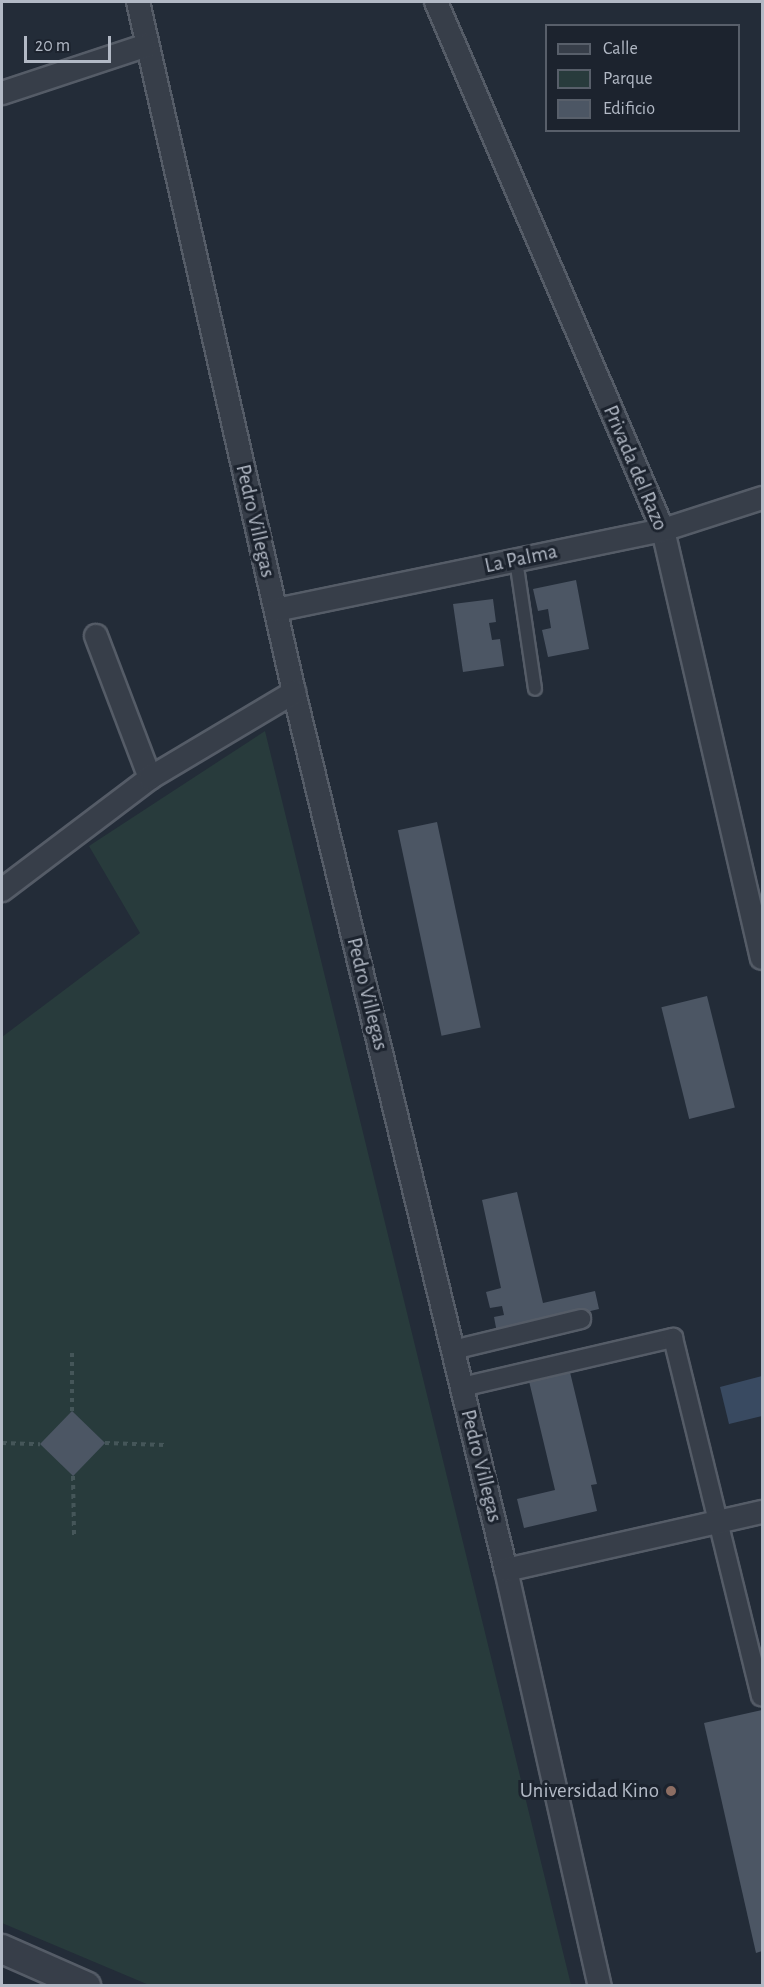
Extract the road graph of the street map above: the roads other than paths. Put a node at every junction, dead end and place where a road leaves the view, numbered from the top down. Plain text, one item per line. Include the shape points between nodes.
1 (138, 2) edge
2 (436, 2) edge
3 (144, 46) junction
4 (2, 93) edge
5 (762, 498) edge
6 (663, 530) junction
7 (516, 560) junction
8 (276, 610) junction
9 (96, 636) dead end
10 (535, 689) dead end
11 (294, 692) junction
12 (150, 778) junction
13 (2, 889) edge
14 (762, 958) edge
15 (581, 1319) dead end
16 (453, 1350) junction
17 (462, 1387) junction
18 (762, 1512) edge
19 (718, 1522) junction
20 (506, 1570) junction
21 (761, 1696) edge
22 (2, 1949) edge
23 (86, 1986) edge
24 (600, 1986) edge

1 - 3 street, Pedro Villegas
2 - 6 street, Privada del Razo
3 - 4 street
3 - 8 street, Pedro Villegas
5 - 6 street, La Palma
6 - 7 street, La Palma
6 - 14 street, Privada del Razo
7 - 8 street, La Palma
7 - 10 lane
8 - 11 street, Pedro Villegas
9 - 12 street
11 - 12 street
11 - 16 street, Pedro Villegas
12 - 13 street
15 - 16 street
16 - 17 street, Pedro Villegas
17 - 19 street via 673,1338
17 - 20 street, Pedro Villegas
18 - 19 street
19 - 20 street
19 - 21 street
20 - 24 street, Pedro Villegas
22 - 23 street

